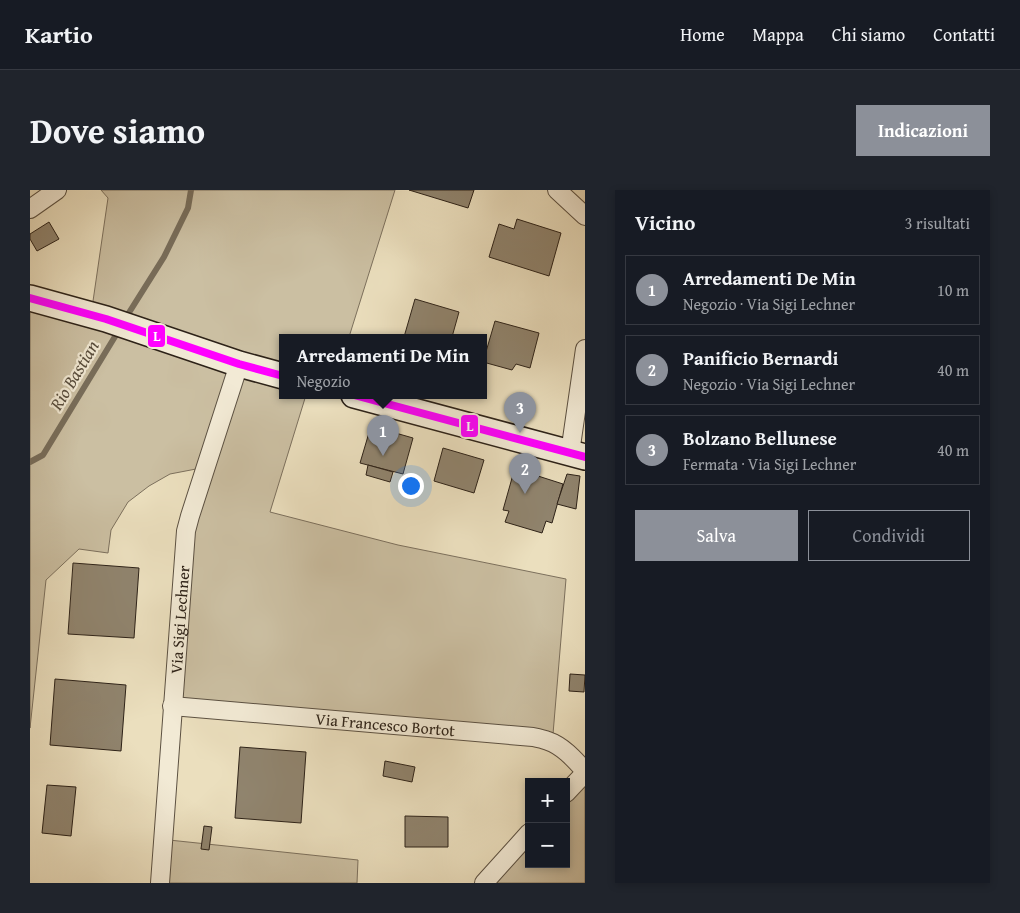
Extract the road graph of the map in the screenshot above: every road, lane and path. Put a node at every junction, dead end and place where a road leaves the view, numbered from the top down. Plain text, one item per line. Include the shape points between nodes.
1 (58, 190) edge
2 (557, 190) edge
3 (30, 210) edge
4 (585, 216) edge
5 (30, 298) edge
6 (585, 349) edge
7 (239, 364) junction
8 (279, 375) edge
9 (369, 399) edge
10 (577, 455) edge
11 (172, 706) junction
12 (585, 772) edge
13 (570, 789) edge
14 (525, 837) edge
15 (160, 883) edge
16 (484, 883) edge

1 - 3 street
2 - 4 street
5 - 7 street via 106,319
6 - 10 street
7 - 8 street
7 - 11 street, Via Sigi Lechner via 186,531
9 - 10 street
11 - 12 street, Via Francesco Bortot via 533,737 561,748
11 - 15 street, Via Sigi Lechner
12 - 13 street, Via Francesco Bortot
14 - 16 street

